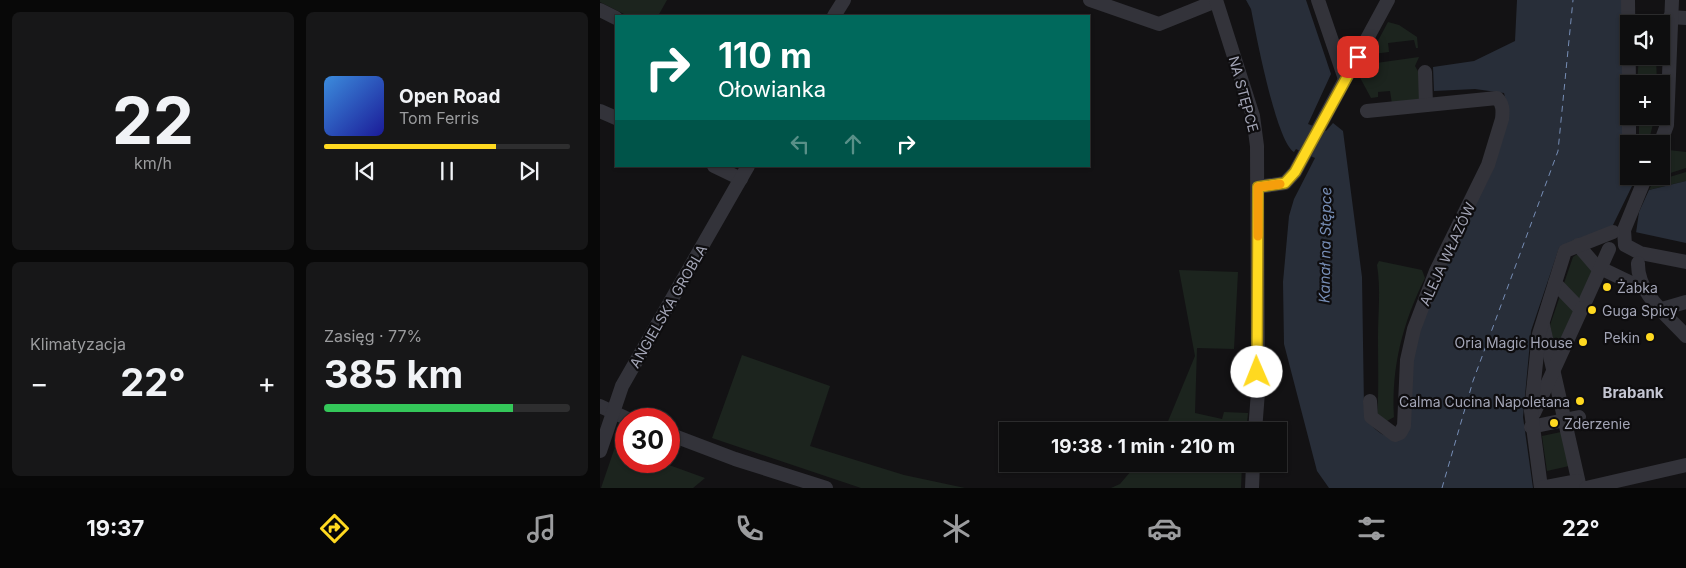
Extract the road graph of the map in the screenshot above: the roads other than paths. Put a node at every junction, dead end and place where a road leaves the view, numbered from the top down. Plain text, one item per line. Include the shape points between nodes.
1 (844, 0) edge
2 (1090, 0) edge
3 (1216, 0) edge
4 (1318, 0) edge
5 (1388, 0) edge
6 (1672, 0) edge
7 (1634, 3) edge
8 (600, 10) edge
9 (835, 15) edge
10 (1670, 17) joint
11 (615, 18) edge
12 (1686, 18) edge
13 (1669, 65) edge
14 (1425, 72) dead end
15 (1630, 75) edge
16 (1345, 80) junction
17 (1426, 105) junction
18 (600, 111) edge
19 (1367, 111) dead end
20 (615, 118) edge
21 (1663, 135) edge
22 (716, 167) edge
23 (747, 167) edge
24 (741, 179) junction
25 (1642, 185) edge
26 (1258, 187) junction
27 (1619, 231) junction
28 (1578, 245) junction
29 (1609, 249) dead end
30 (1686, 262) edge
31 (1638, 263) dead end
32 (1600, 268) junction
33 (1555, 283) junction
34 (1644, 289) junction
35 (1686, 302) edge
36 (1583, 306) junction
37 (1662, 309) junction
38 (1542, 322) junction
39 (1686, 336) edge
40 (1554, 371) junction
41 (1370, 401) dead end
42 (606, 409) edge
43 (1579, 417) dead end
44 (1564, 420) junction
45 (1256, 422) edge
46 (1531, 424) junction
47 (680, 438) edge
48 (600, 451) edge
49 (1686, 465) edge
50 (1253, 472) edge
51 (1581, 486) edge
52 (826, 488) edge
53 (1252, 488) edge
54 (1541, 488) edge

1 - 9 street
2 - 3 street via 1164,24
3 - 26 street, NA STĘPCE via 1253,116
4 - 16 street
5 - 16 street
6 - 10 street
7 - 15 street
8 - 11 street
10 - 12 street
13 - 21 street via 1667,124
14 - 17 street
16 - 26 street via 1295,172 1285,183
17 - 19 street, ALEJA WŁAZÓW
17 - 41 street, ALEJA WŁAZÓW via 1497,98 1502,103 1502,119 1488,165 1436,272 1414,329 1407,360 1404,426 1400,433 1389,433 1370,417
18 - 20 street
22 - 24 street
23 - 24 street, ANGIELSKA GROBLA
24 - 42 street, ANGIELSKA GROBLA
25 - 27 street
26 - 45 street, NA STĘPCE
27 - 28 street
27 - 30 street via 1625,245 1632,251
28 - 32 street
28 - 33 street via 1565,251
29 - 32 street
31 - 34 street
32 - 34 street
32 - 36 street
33 - 36 street
33 - 38 street
34 - 37 street
35 - 37 street
36 - 40 street
37 - 39 street
38 - 40 street
38 - 46 street via 1538,334
40 - 44 street
40 - 46 street
42 - 48 street, ANGIELSKA GROBLA
43 - 44 street
44 - 46 street
44 - 51 street
46 - 54 street
47 - 52 street
49 - 51 street
50 - 53 street
51 - 54 street

